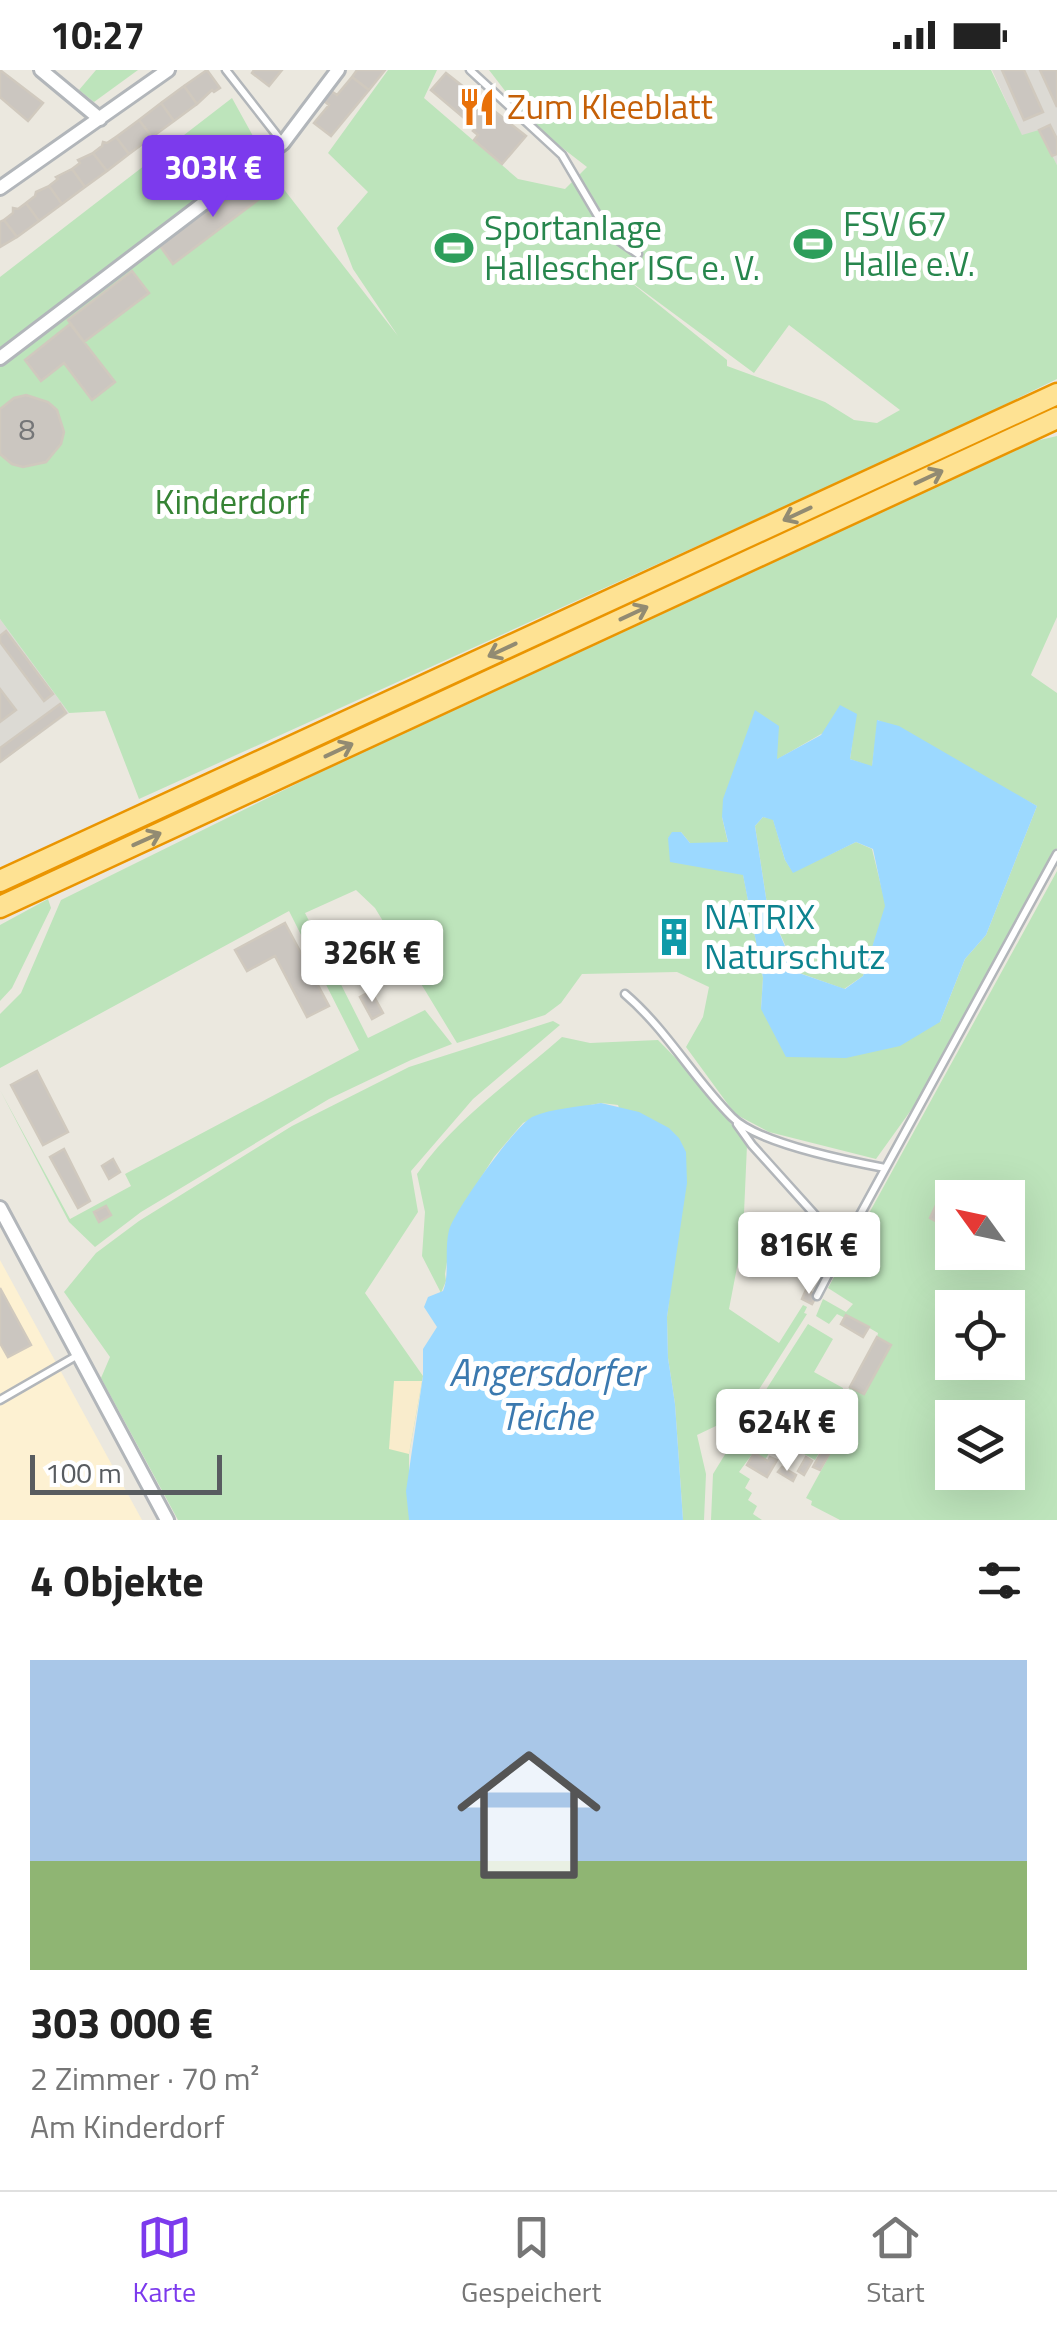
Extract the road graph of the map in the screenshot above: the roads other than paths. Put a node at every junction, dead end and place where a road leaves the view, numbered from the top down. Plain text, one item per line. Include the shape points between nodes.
1 (41, 70) edge
2 (168, 70) edge
3 (226, 70) edge
4 (338, 70) edge
5 (470, 70) edge
6 (100, 119) junction
7 (283, 143) junction
8 (0, 188) edge
9 (638, 254) dead end
10 (0, 358) edge
11 (1057, 394) edge
12 (1057, 418) edge
13 (1057, 854) edge
14 (57, 855) junction
15 (0, 872) edge
16 (0, 881) edge
17 (38, 890) junction
18 (0, 907) edge
19 (0, 916) edge
20 (626, 994) dead end
21 (734, 1119) junction
22 (885, 1168) junction
23 (2, 1218) edge
24 (842, 1246) junction
25 (817, 1296) dead end
26 (80, 1355) junction
27 (0, 1400) edge
28 (167, 1520) edge

1 - 6 street
2 - 6 street
3 - 7 lane
4 - 7 street
5 - 9 lane via 562,154 608,233
6 - 8 street
7 - 10 street
11 -> 14 highway
17 -> 12 highway
13 - 22 lane
14 - 15 highway
14 - 16 highway
17 - 18 highway
17 - 19 highway
20 - 21 lane
21 - 22 lane via 757,1134
21 - 24 lane
22 - 24 lane
23 - 26 street
24 - 25 lane
26 - 27 lane
26 - 28 street

